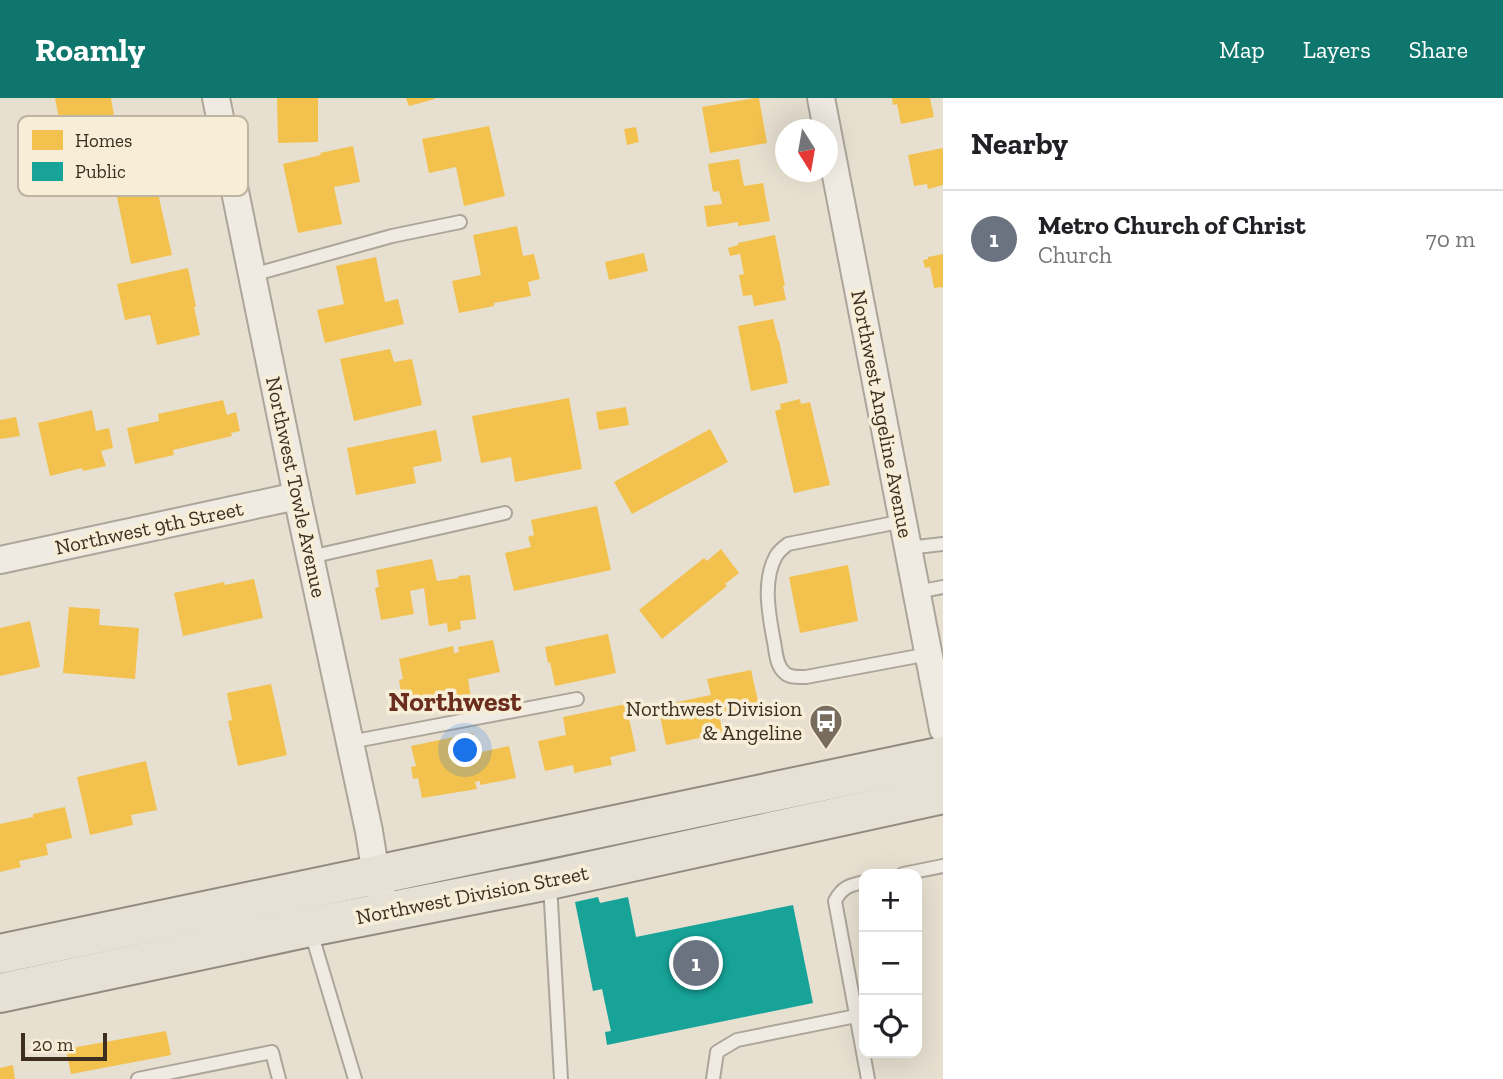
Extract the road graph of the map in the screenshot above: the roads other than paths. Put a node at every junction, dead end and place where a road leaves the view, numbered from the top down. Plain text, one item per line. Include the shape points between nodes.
1 (216, 98) edge
2 (821, 98) edge
3 (220, 116) edge
4 (236, 196) edge
5 (460, 222) dead end
6 (252, 275) junction
7 (297, 496) junction
8 (505, 513) dead end
9 (904, 521) junction
10 (943, 544) edge
11 (908, 548) junction
12 (310, 557) junction
13 (0, 560) edge
14 (943, 587) edge
15 (917, 593) junction
16 (929, 654) junction
17 (577, 699) dead end
18 (943, 729) edge
19 (350, 742) junction
20 (943, 756) edge
21 (943, 794) edge
22 (943, 866) edge
23 (922, 870) edge
24 (376, 875) junction
25 (550, 880) junction
26 (859, 883) edge
27 (387, 912) junction
28 (310, 927) junction
29 (0, 954) edge
30 (0, 993) edge
31 (856, 1016) junction
32 (138, 1079) edge
33 (279, 1079) edge
34 (355, 1079) edge
35 (561, 1079) edge
36 (713, 1079) edge
37 (868, 1079) edge

1 - 3 street, Northwest Towle Avenue
2 - 9 street, Northwest Angeline Avenue
4 - 6 street, Northwest Towle Avenue
5 - 6 lane
6 - 7 street, Northwest Towle Avenue
7 - 12 street, Northwest Towle Avenue
7 - 13 street, Northwest 9th Street
8 - 12 lane
9 - 11 street, Northwest Angeline Avenue
9 - 16 lane via 788,544 777,555 767,593 778,663 785,673 806,677
10 - 11 lane
11 - 15 street, Northwest Angeline Avenue
12 - 19 street, Northwest Towle Avenue
14 - 15 lane
15 - 16 street, Northwest Angeline Avenue
16 - 18 street, Northwest Angeline Avenue
17 - 19 lane
19 - 24 street, Northwest Towle Avenue
20 - 24 main road, Northwest Division Street
21 - 25 main road, Northwest Division Street
22 - 23 lane
24 - 27 street, Northwest Towle Avenue
24 - 29 main road, Northwest Division Street
25 - 27 main road, Northwest Division Street
25 - 35 lane
26 - 31 lane via 840,891 835,901
27 - 28 main road, Northwest Division Street
28 - 30 main road, Northwest Division Street
28 - 34 lane
31 - 36 lane via 737,1040 717,1052
31 - 37 lane
32 - 33 lane via 272,1052

